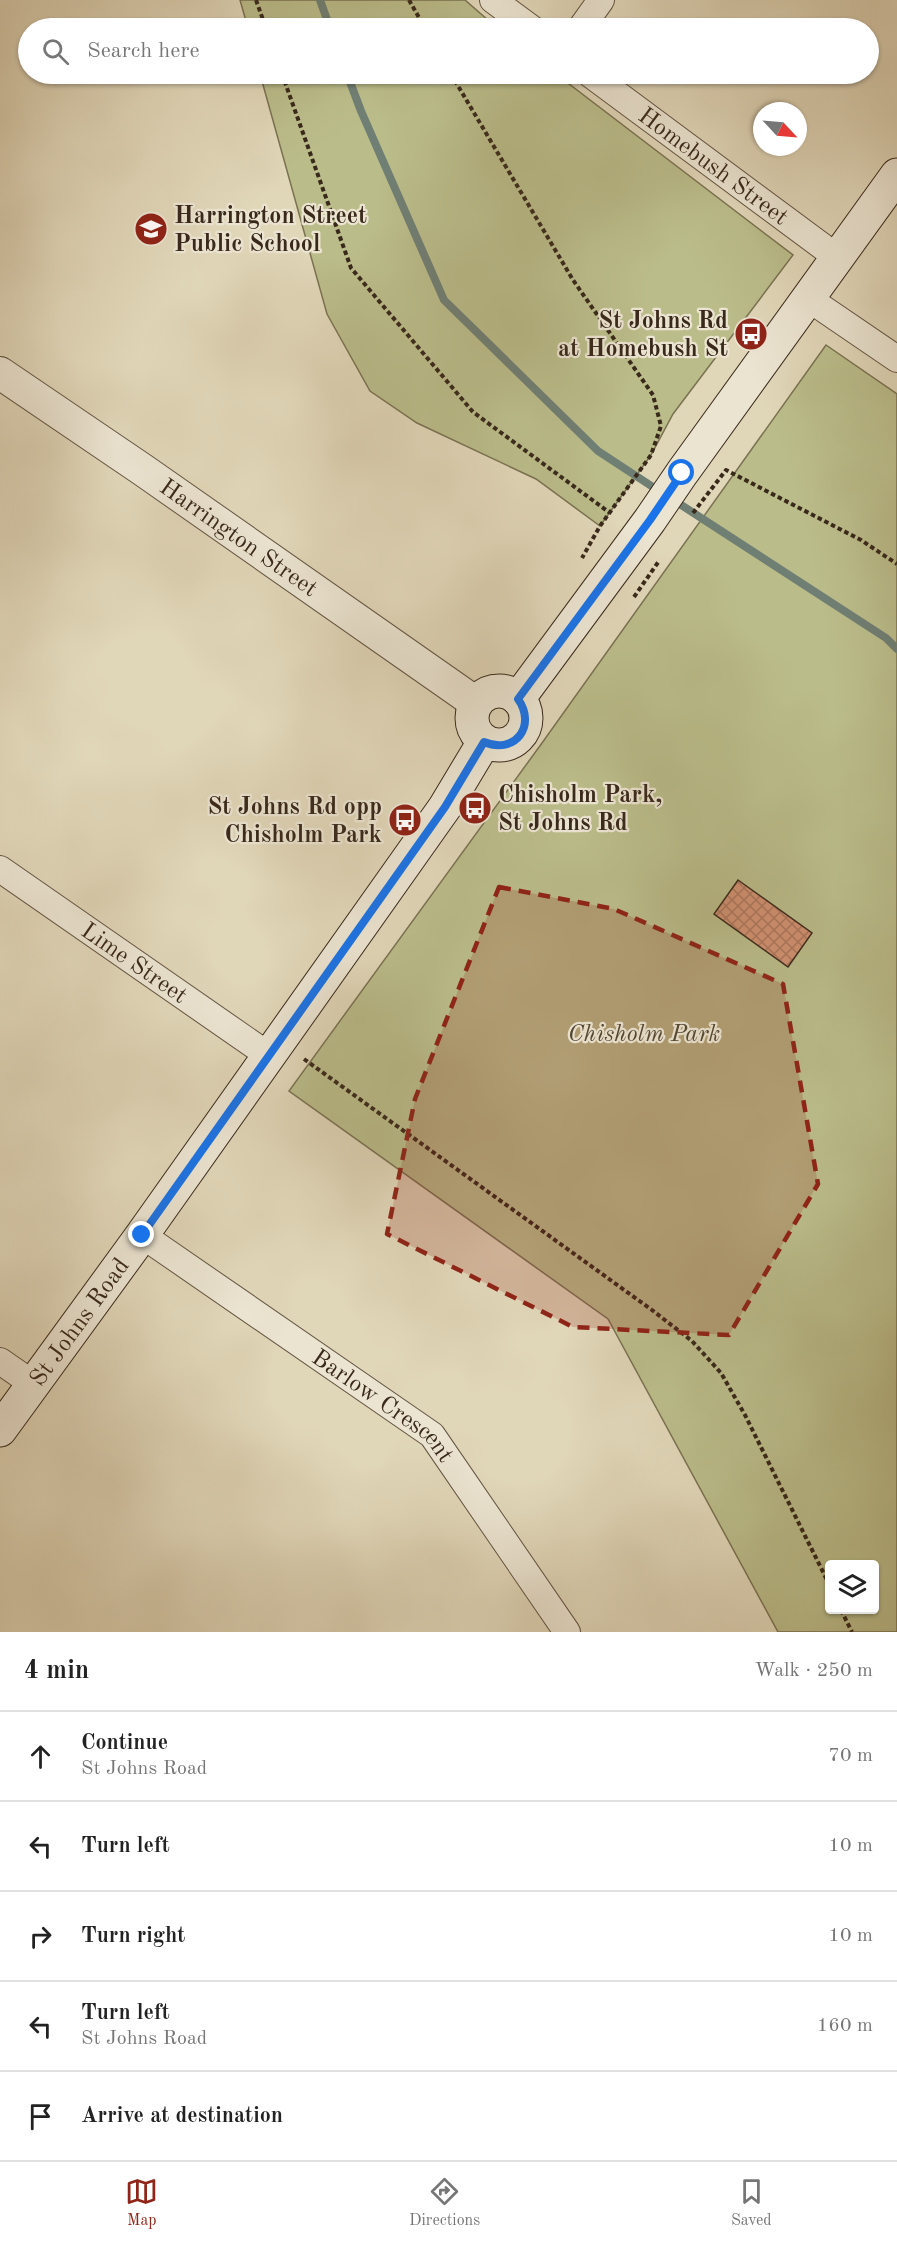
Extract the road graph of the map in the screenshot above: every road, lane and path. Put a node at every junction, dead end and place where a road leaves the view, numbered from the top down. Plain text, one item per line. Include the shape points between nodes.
1 (256, 0) edge
2 (409, 0) edge
3 (493, 0) edge
4 (601, 0) edge
5 (262, 18) edge
6 (419, 18) edge
7 (517, 18) edge
8 (588, 18) edge
9 (286, 84) edge
10 (457, 84) edge
11 (603, 84) edge
12 (897, 175) edge
13 (838, 258) junction
14 (809, 299) junction
15 (897, 359) edge
16 (0, 373) edge
17 (709, 490) dead end
18 (610, 513) junction
19 (582, 558) dead end
20 (660, 559) dead end
21 (897, 564) edge
22 (634, 597) dead end
23 (518, 699) junction
24 (476, 703) junction
25 (484, 742) junction
26 (0, 869) edge
27 (268, 1055) junction
28 (304, 1059) dead end
29 (142, 1235) junction
30 (0, 1361) edge
31 (33, 1384) junction
32 (0, 1430) edge
33 (825, 1576) edge
34 (843, 1614) edge
35 (567, 1632) edge
36 (852, 1632) edge

1 - 5 path
2 - 6 path
3 - 7 street
4 - 8 street
9 - 18 path via 351,268 473,412
10 - 18 path via 573,280 653,395 662,426 651,455
11 - 13 street, Homebush Street
12 - 13 main road
13 - 14 main road
14 - 15 street
14 - 23 main road
16 - 24 street, Harrington Street
17 - 21 path via 726,470 861,540
18 - 19 path
20 - 22 path
23 - 24 main road via 496,691
23 - 25 main road via 526,714 523,732 510,743
24 - 25 main road via 471,720
25 - 27 main road, St Johns Road via 445,807
26 - 27 street, Lime Street
27 - 29 main road, St Johns Road
28 - 33 path via 692,1341 721,1373 745,1415
29 - 31 main road, St Johns Road
29 - 35 street, Barlow Crescent via 432,1436
30 - 31 street
31 - 32 main road, St Johns Road
34 - 36 path

